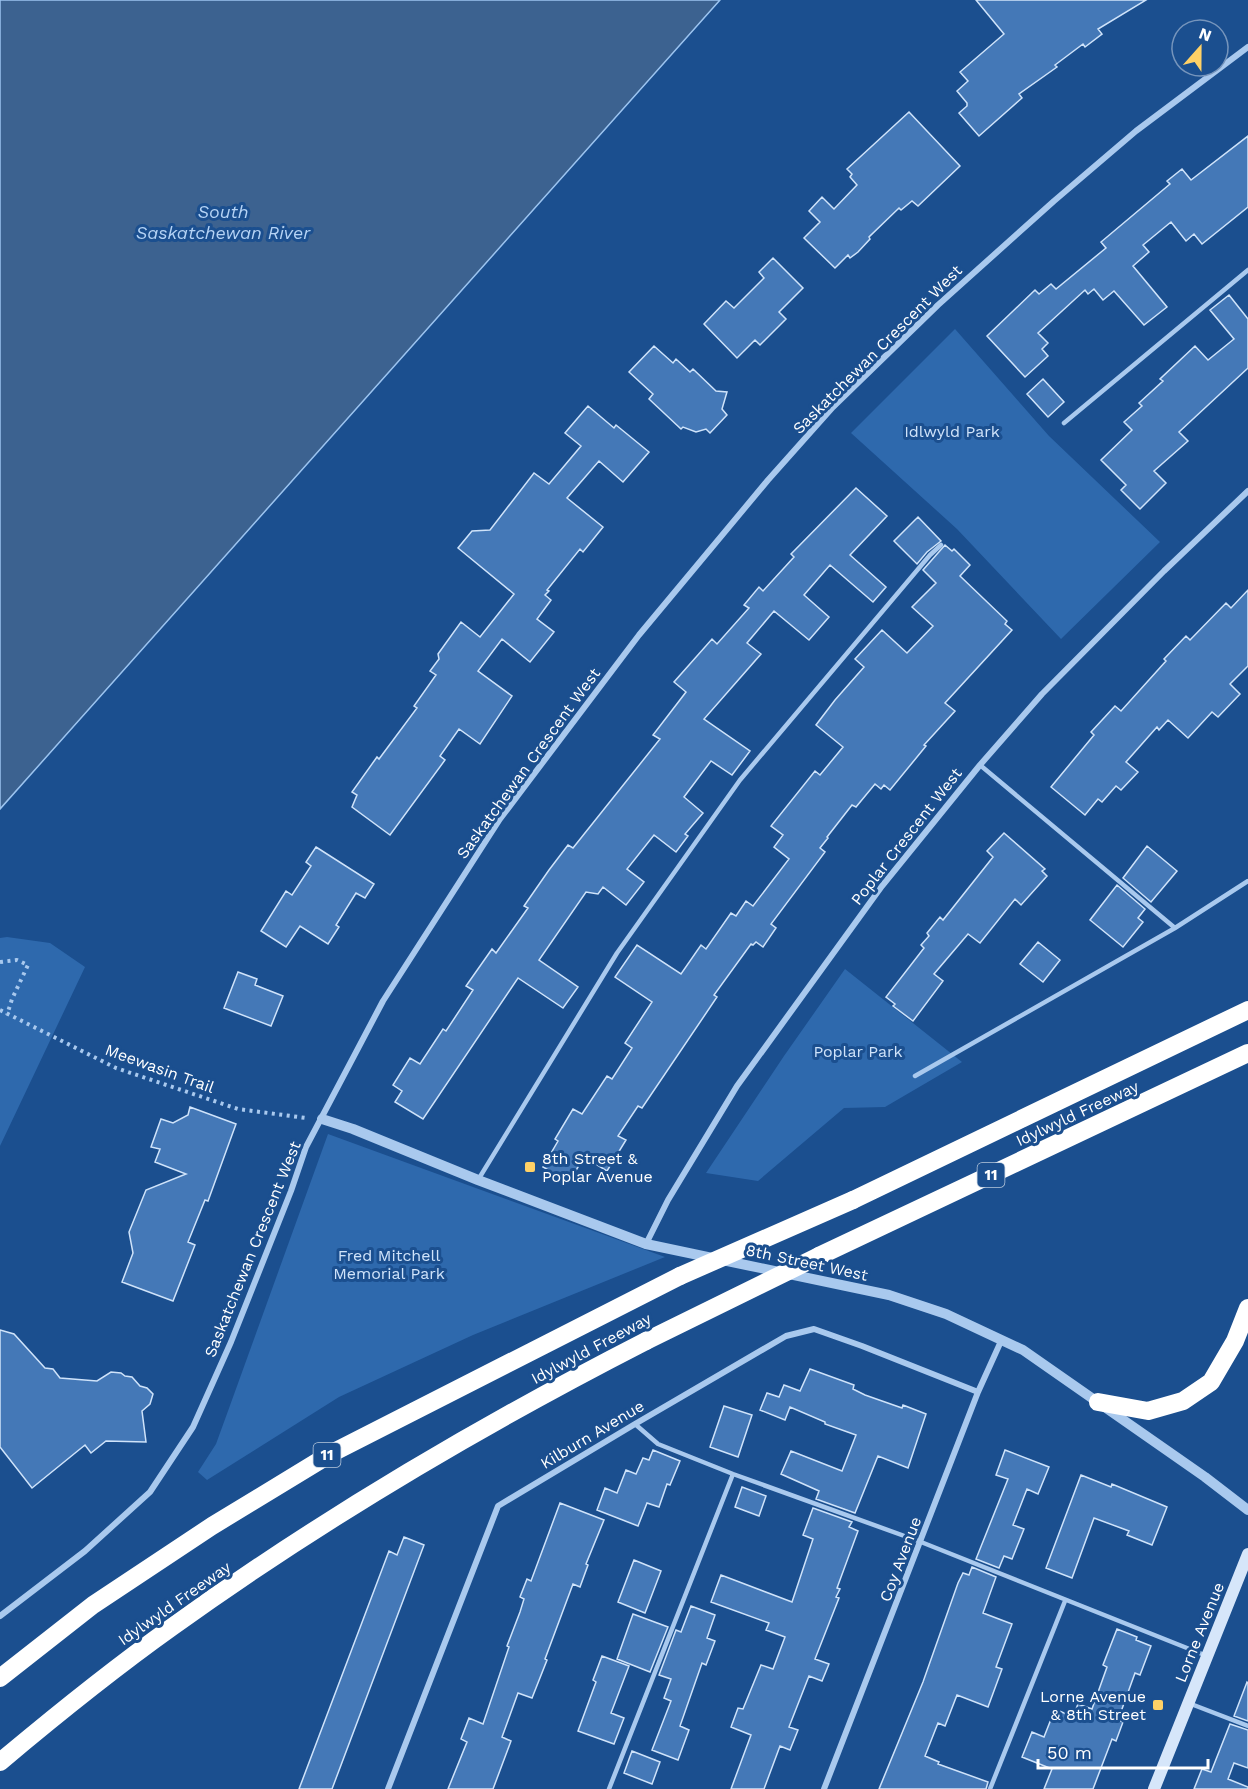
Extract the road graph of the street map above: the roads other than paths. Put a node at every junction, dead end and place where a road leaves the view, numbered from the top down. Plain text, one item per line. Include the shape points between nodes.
1 (1248, 47) edge
2 (1248, 270) edge
3 (1064, 423) dead end
4 (1248, 491) edge
5 (941, 545) dead end
6 (980, 765) junction
7 (1248, 881) edge
8 (1174, 928) junction
9 (1248, 1010) edge
10 (1248, 1053) edge
11 (915, 1076) dead end
12 (322, 1119) junction
13 (478, 1180) junction
14 (645, 1245) junction
15 (1248, 1308) edge
16 (1002, 1338) junction
17 (978, 1392) junction
18 (1098, 1402) junction
19 (635, 1424) junction
20 (733, 1474) junction
21 (1248, 1510) edge
22 (921, 1542) junction
23 (1248, 1554) edge
24 (1065, 1601) junction
25 (0, 1616) edge
26 (1207, 1656) junction
27 (0, 1678) edge
28 (1188, 1702) junction
29 (1248, 1726) edge
30 (0, 1761) edge
31 (388, 1789) edge
32 (609, 1789) edge
33 (824, 1789) edge
34 (990, 1789) edge
35 (1154, 1789) edge

1 - 12 street, Saskatchewan Crescent West via 1136,131 975,270 833,407 768,480 639,635 500,819 383,1001
2 - 3 lane
4 - 6 street, Poplar Crescent West via 1089,645
5 - 13 lane via 740,780 617,953
6 - 8 lane
6 - 14 street, Poplar Crescent West via 882,886 737,1086
7 - 8 lane
8 - 11 lane
9 - 27 highway, Idylwyld Freeway / 11, bridge via 853,1200 680,1276 332,1453 93,1605
10 - 30 highway, Idylwyld Freeway / 11, bridge via 819,1256 501,1418 287,1548 162,1634
12 - 13 street, 8th Street West
12 - 25 street, Saskatchewan Crescent West via 306,1147 231,1342 193,1427 150,1492 85,1551
13 - 14 street, 8th Street West
14 - 16 street, 8th Street West via 890,1295
15 - 18 highway via 1211,1382 1183,1401 1148,1411
16 - 17 street, Coy Avenue
16 - 18 street, 8th Street West
17 - 19 street, Kilburn Avenue via 814,1329 786,1336
17 - 22 street, Coy Avenue
18 - 21 street, 8th Street West
19 - 20 lane via 658,1444
19 - 31 street, Kilburn Avenue via 498,1506
20 - 22 lane
20 - 32 lane
22 - 24 lane
22 - 33 street, Coy Avenue
23 - 26 main road, Lorne Avenue
24 - 26 lane
24 - 34 lane
26 - 28 main road, Lorne Avenue
28 - 29 lane
28 - 35 main road, Lorne Avenue

